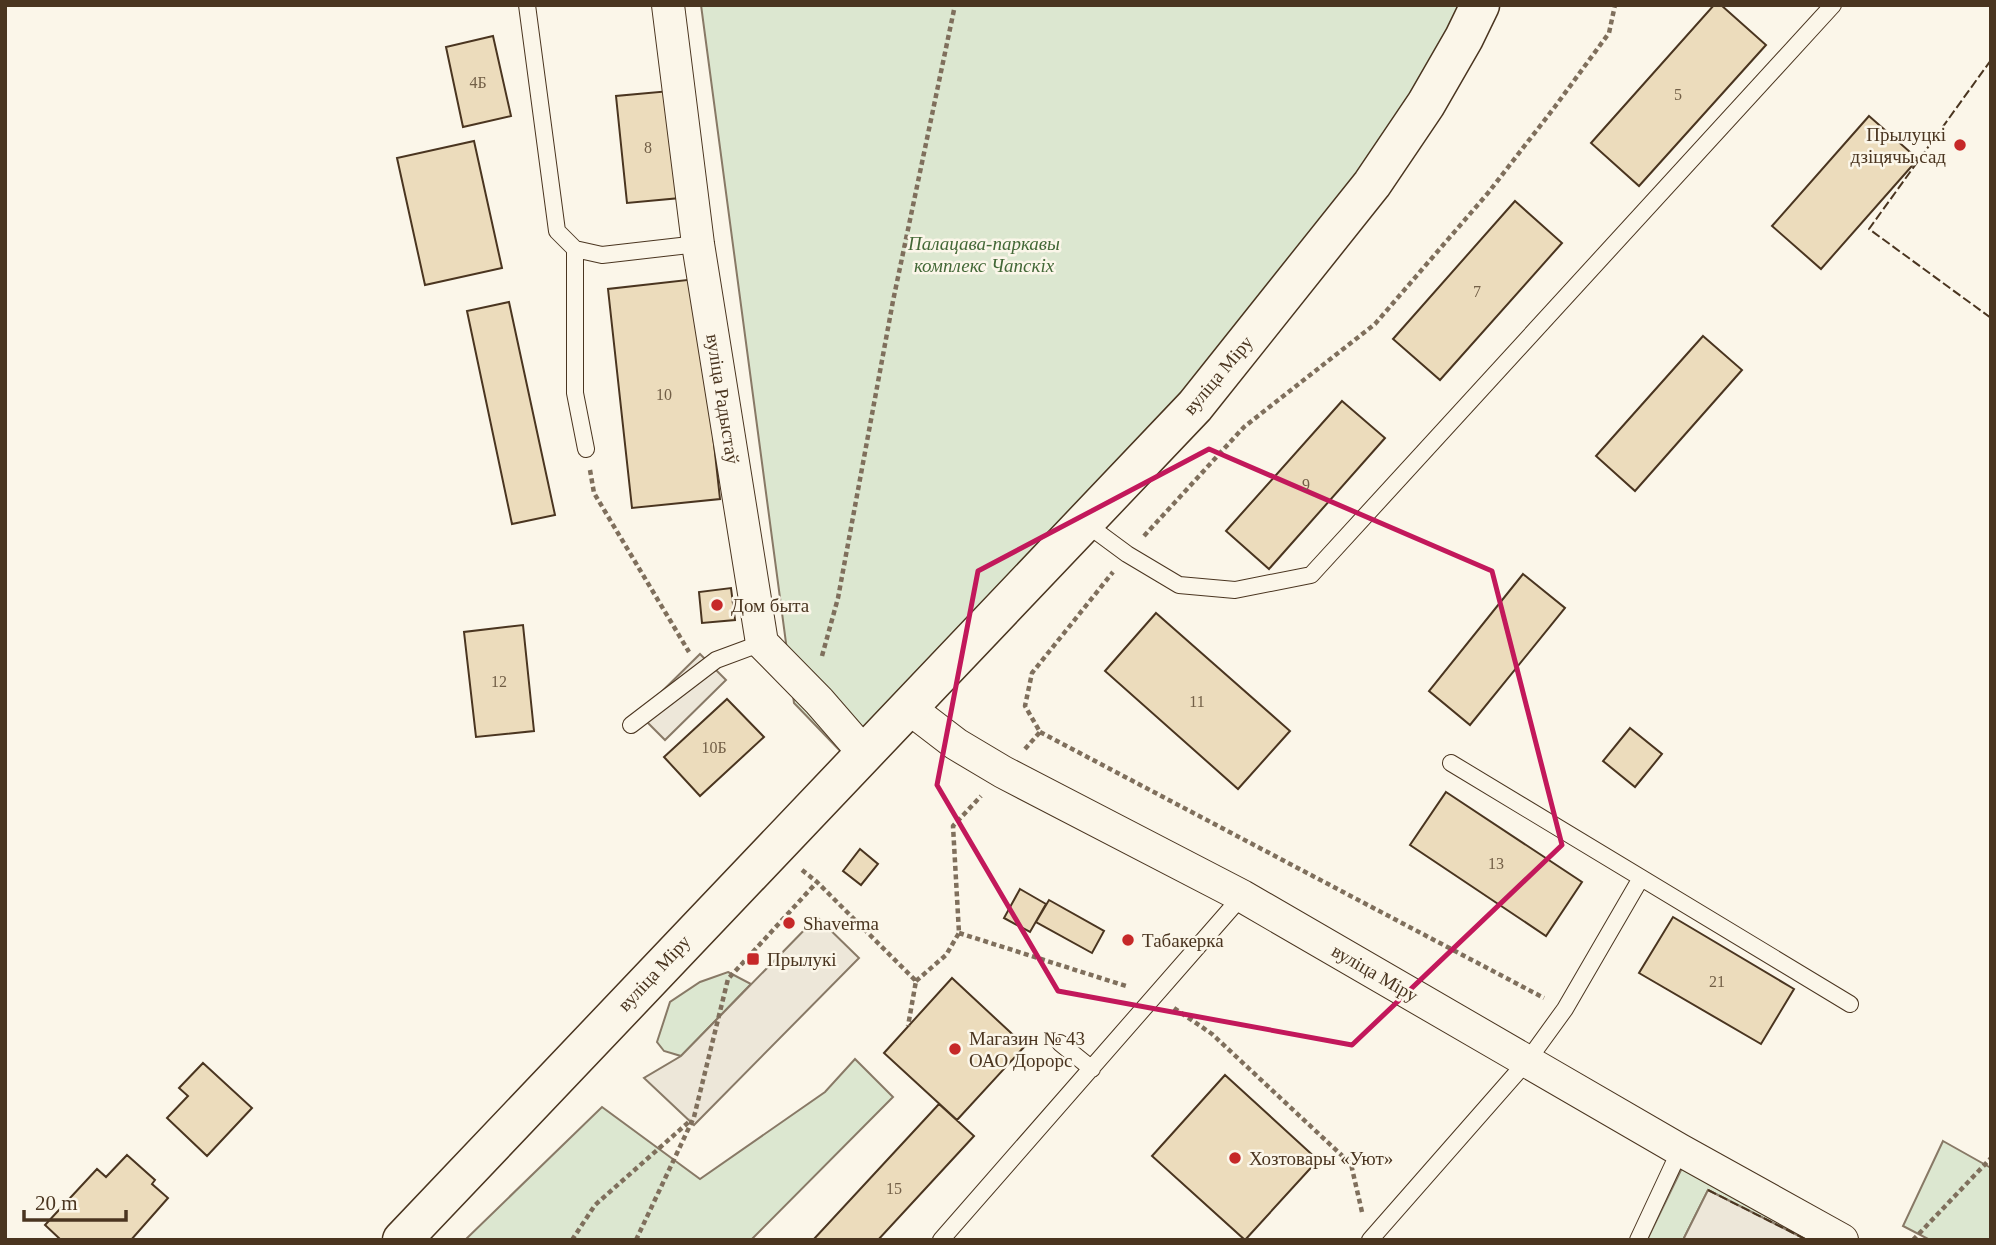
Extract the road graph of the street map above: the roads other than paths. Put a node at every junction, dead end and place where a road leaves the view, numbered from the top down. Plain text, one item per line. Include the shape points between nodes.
1 (527, 5) edge
2 (668, 5) edge
3 (1480, 5) edge
4 (1833, 5) edge
5 (698, 244) junction
6 (575, 249) junction
7 (586, 449) road end
8 (1085, 523) junction
9 (762, 643) junction
10 (909, 708) junction
11 (631, 725) dead end
12 (864, 754) junction
13 (1451, 763) dead end
14 (1641, 877) junction
15 (1242, 896) junction
16 (1850, 1004) dead end
17 (1060, 1043) dead end
18 (1528, 1060) junction
19 (1092, 1069) junction
20 (1680, 1150) junction
21 (402, 1240) edge
22 (942, 1240) edge
23 (1370, 1240) edge
24 (1638, 1240) edge
25 (1842, 1240) edge

1 - 6 lane via 557,232
2 - 5 street, вуліца Радыстаў
3 - 8 street, вуліца Міру via 1426,104 1372,184 1195,406
4 - 8 lane via 1311,575 1235,590 1179,585
5 - 6 lane via 602,255
5 - 9 street, вуліца Радыстаў
6 - 7 lane via 576,393
8 - 10 street, вуліца Міру
9 - 11 lane via 716,660
9 - 12 street
10 - 12 street, вуліца Міру
10 - 15 street, вуліца Міру via 1003,772
12 - 21 street, вуліца Міру
13 - 14 lane
14 - 16 lane
14 - 18 lane via 1564,1009
15 - 18 street, вуліца Міру
15 - 19 lane
17 - 19 lane
18 - 20 street, вуліца Міру
18 - 23 lane
19 - 22 lane
20 - 24 lane
20 - 25 street, вуліца Міру

